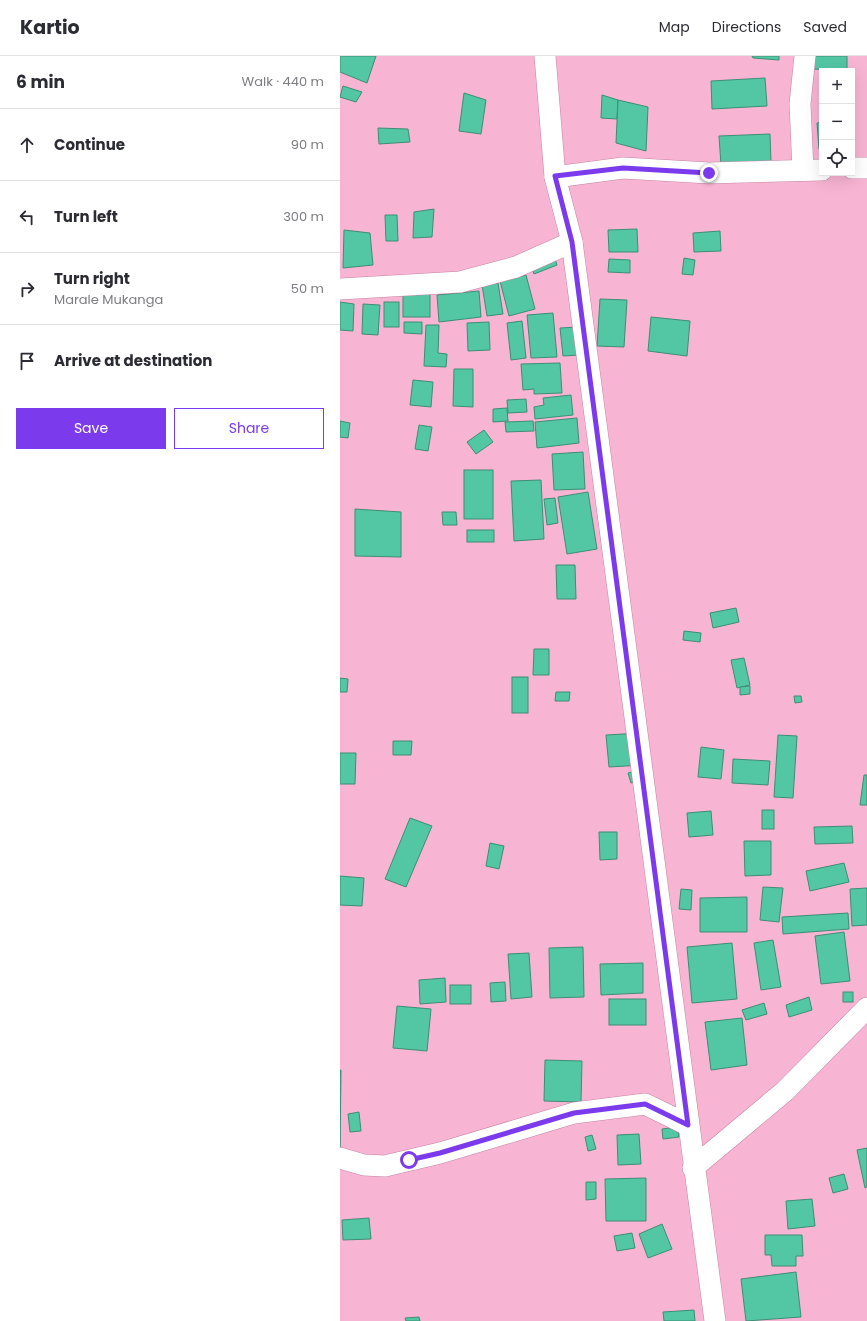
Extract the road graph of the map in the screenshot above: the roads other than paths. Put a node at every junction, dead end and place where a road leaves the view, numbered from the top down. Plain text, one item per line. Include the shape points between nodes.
1 (545, 56) edge
2 (805, 56) edge
3 (855, 168) edge
4 (867, 168) edge
5 (813, 170) edge
6 (555, 176) junction
7 (572, 242) junction
8 (340, 289) edge
9 (867, 1008) edge
10 (688, 1125) junction
11 (340, 1158) edge
12 (693, 1168) junction
13 (715, 1321) edge

1 - 6 street
2 - 5 street via 800,104
3 - 4 street
5 - 6 street via 709,173 623,168
6 - 7 street
7 - 8 street via 516,267 460,282
7 - 10 street
9 - 12 street via 785,1091
10 - 11 street via 645,1104 574,1113 440,1153 385,1166 364,1165
10 - 12 street
12 - 13 street

